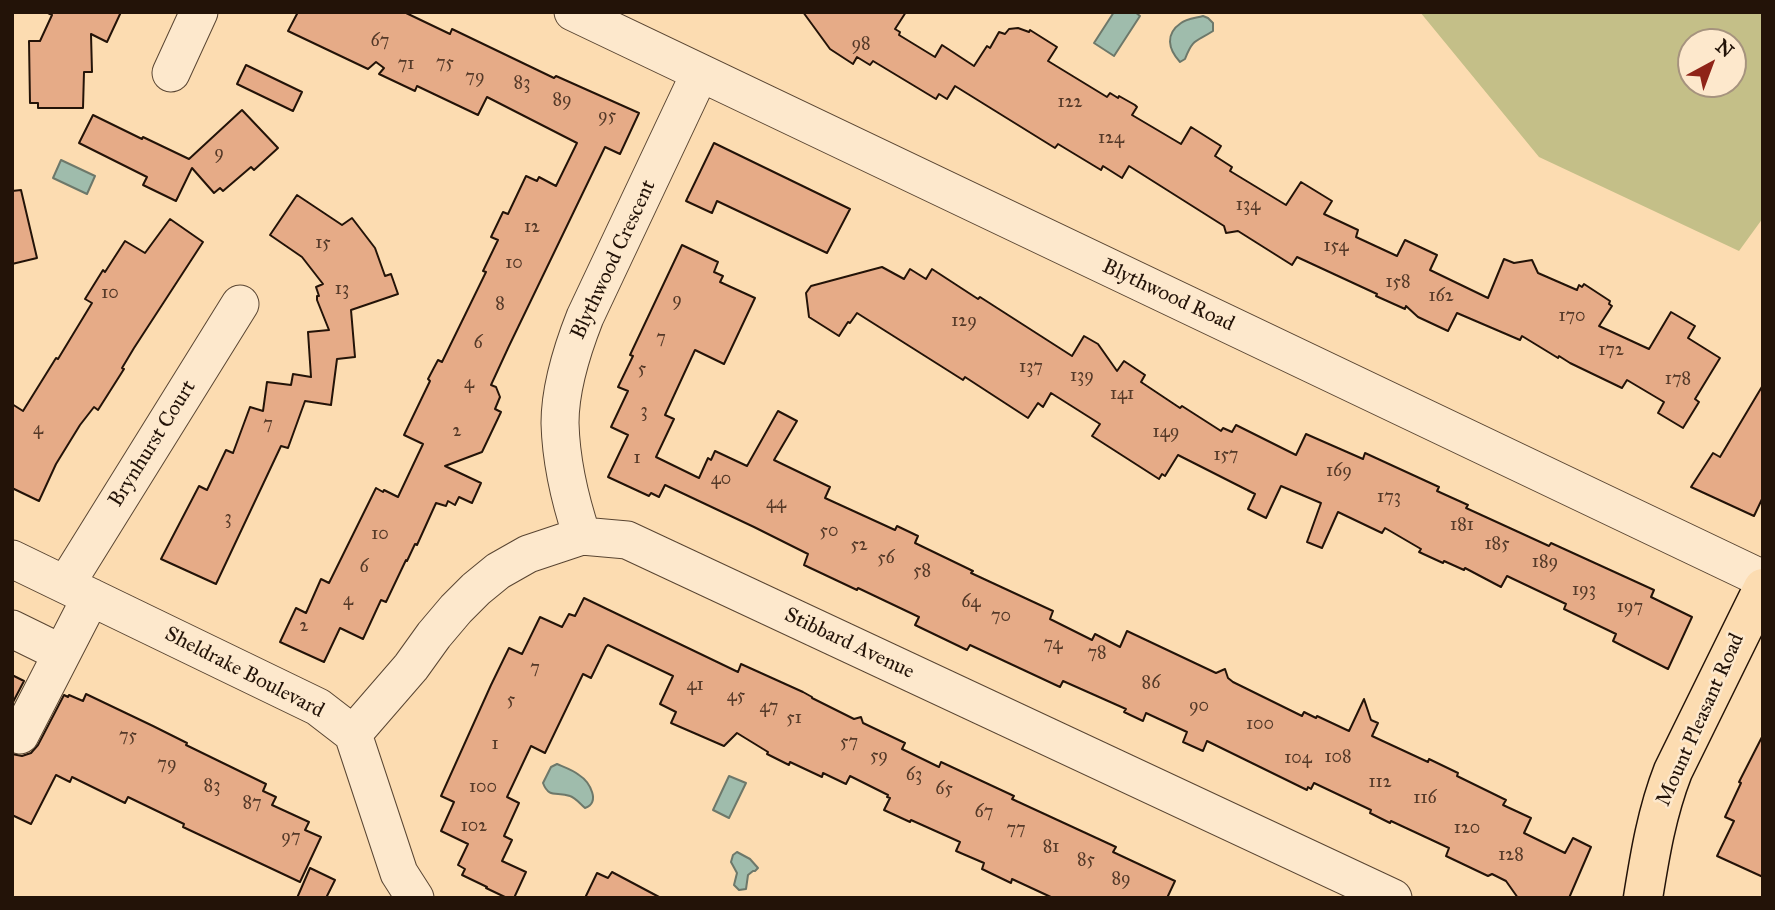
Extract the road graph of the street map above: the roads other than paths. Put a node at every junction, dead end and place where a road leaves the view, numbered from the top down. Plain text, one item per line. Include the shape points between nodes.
1 (199, 12) edge
2 (573, 12) edge
3 (171, 73) dead end
4 (700, 74) junction
5 (240, 304) dead end
6 (582, 536) junction
7 (12, 559) edge
8 (1763, 579) edge
9 (1763, 588) edge
10 (78, 591) junction
11 (12, 629) edge
12 (61, 653) junction
13 (352, 734) junction
14 (20, 735) dead end
15 (415, 898) edge
16 (1392, 898) edge
17 (1643, 898) edge

1 - 3 street
2 - 4 street, Blythwood Road
4 - 6 street, Blythwood Crescent via 585,317 569,364 561,434
4 - 8 street, Blythwood Road
5 - 10 street, Brynhurst Court
6 - 13 street, Stibbard Avenue via 528,554 476,589
6 - 16 street, Stibbard Avenue via 627,540
7 - 10 street, Sheldrake Boulevard
9 - 17 main road, Mount Pleasant Road via 1666,789
10 - 12 street, Brynhurst Court
10 - 13 street, Sheldrake Boulevard via 318,708
11 - 12 street
12 - 14 street, Brynhurst Court
13 - 15 street via 399,873

